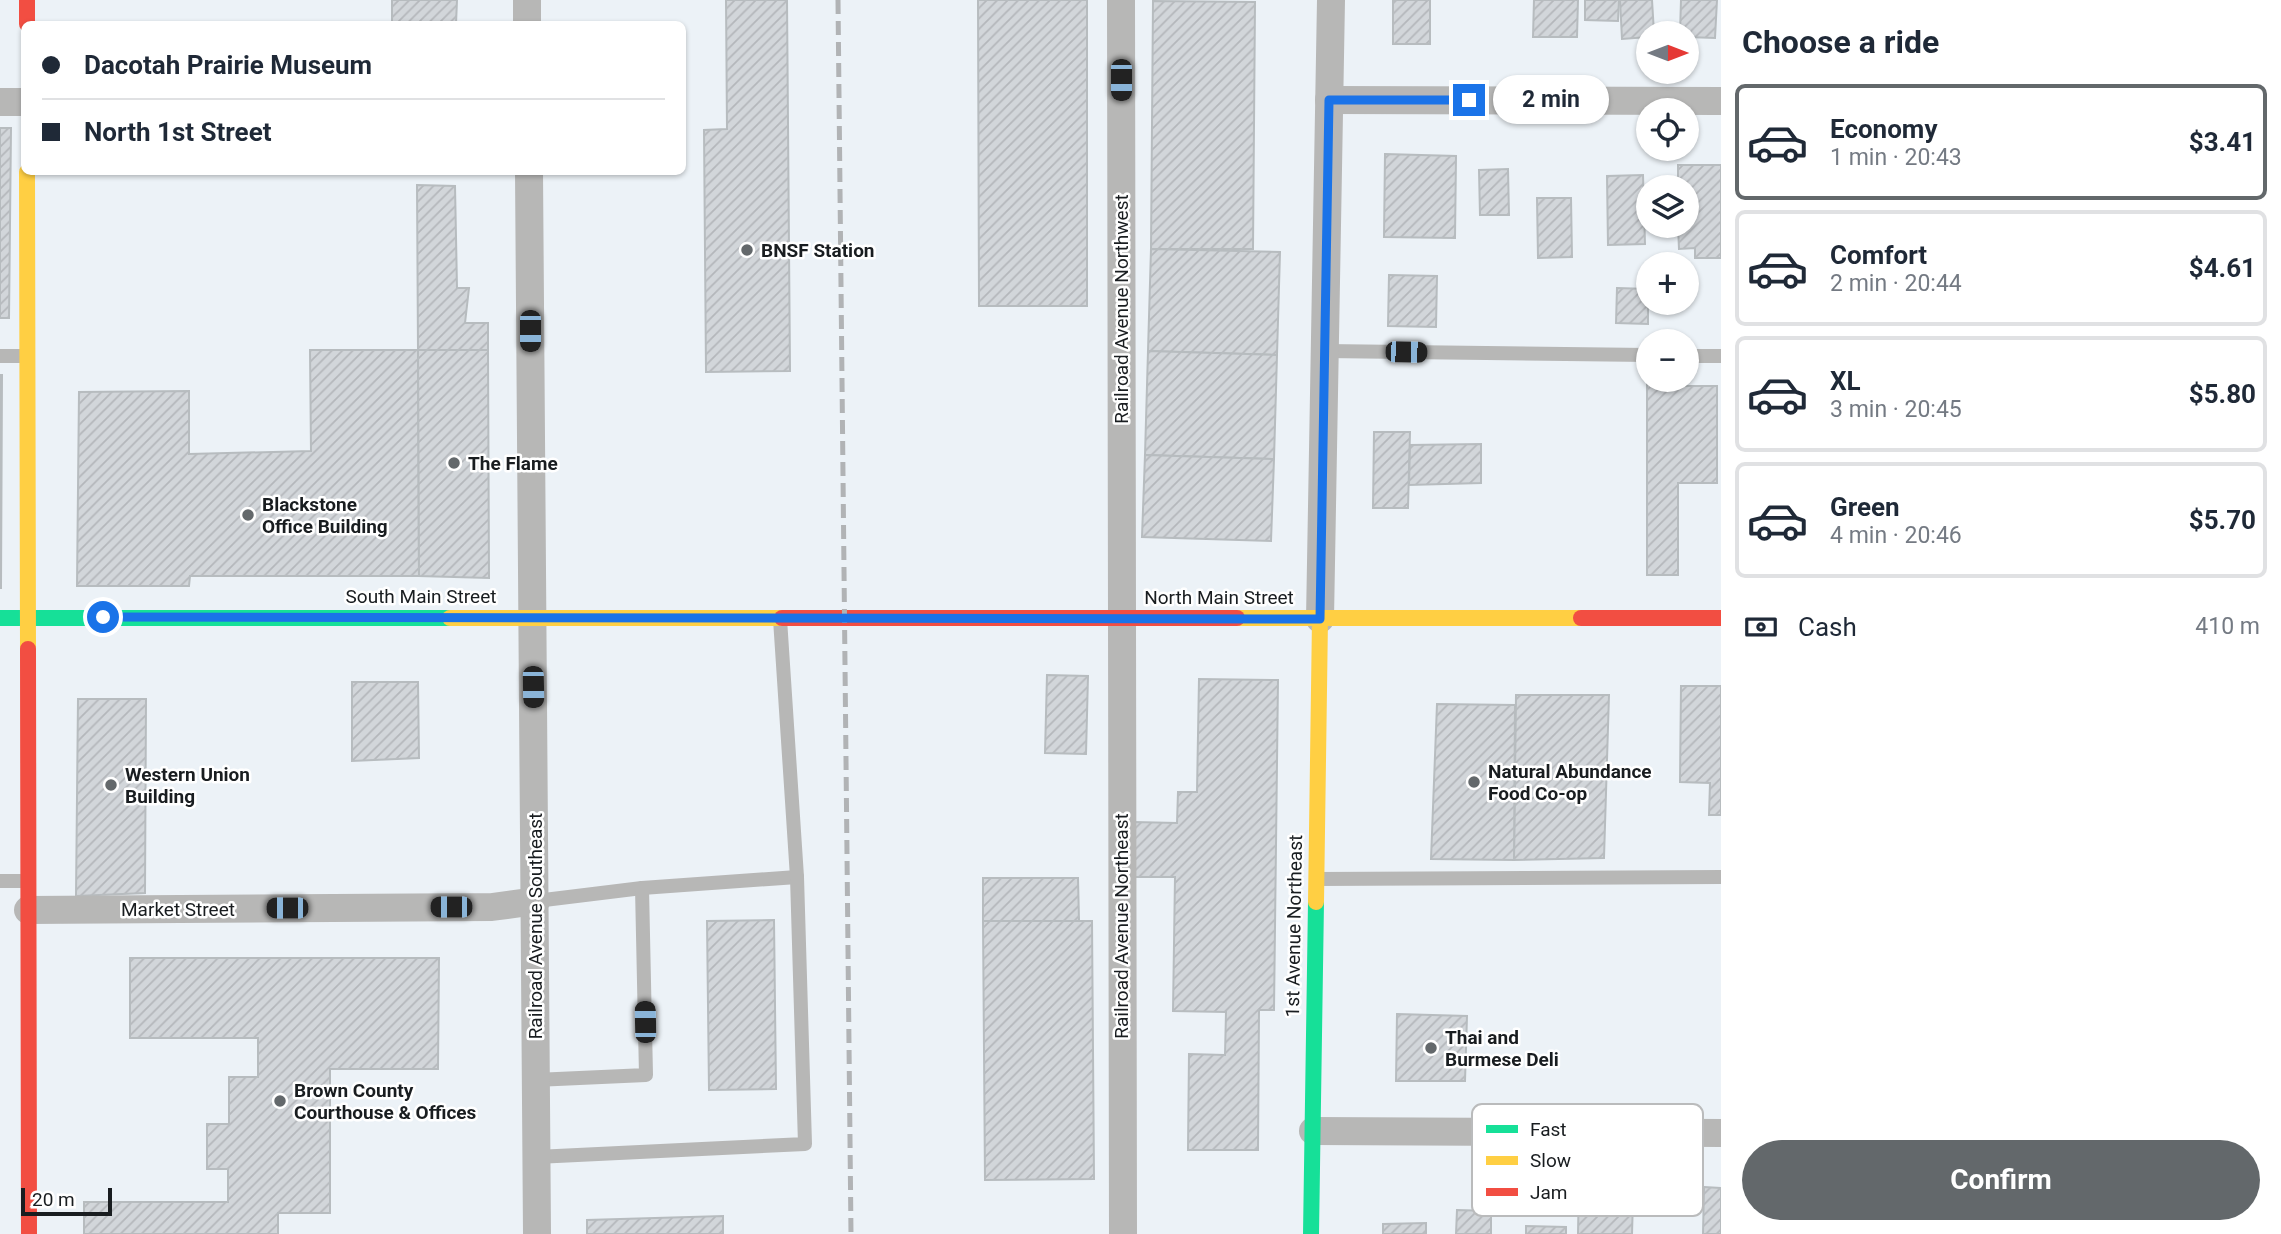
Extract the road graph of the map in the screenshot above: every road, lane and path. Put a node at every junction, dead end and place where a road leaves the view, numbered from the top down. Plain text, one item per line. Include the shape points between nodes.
1 (27, 0) edge
2 (527, 0) edge
3 (1121, 0) edge
4 (1331, 0) edge
5 (27, 21) edge
6 (527, 21) edge
7 (1329, 100) junction
8 (1721, 101) edge
9 (0, 102) edge
10 (21, 102) edge
11 (27, 175) edge
12 (528, 175) edge
13 (1325, 351) junction
14 (0, 355) edge
15 (1636, 355) edge
16 (27, 356) junction
17 (1699, 356) edge
18 (1721, 356) edge
19 (780, 617) junction
20 (842, 617) joint
21 (0, 618) edge
22 (27, 618) junction
23 (531, 618) junction
24 (1120, 618) junction
25 (1721, 618) edge
26 (1320, 619) junction
27 (797, 877) junction
28 (1721, 877) edge
29 (1316, 879) junction
30 (0, 881) edge
31 (29, 881) junction
32 (642, 888) junction
33 (536, 901) junction
34 (29, 910) junction
35 (535, 1080) junction
36 (1313, 1131) junction
37 (1472, 1132) edge
38 (1703, 1133) edge
39 (1721, 1133) edge
40 (10, 1134) dead end
41 (29, 1134) junction
42 (536, 1157) junction
43 (29, 1234) edge
44 (537, 1234) edge
45 (1123, 1234) edge
46 (1311, 1234) edge

1 - 5 street
2 - 6 street
3 - 24 street, Railroad Avenue Northwest
4 - 7 street
7 - 8 street
7 - 13 street
9 - 10 street
11 - 16 street
12 - 23 street, Railroad Avenue Southeast
13 - 15 lane
13 - 26 street
14 - 16 lane
16 - 22 street
17 - 18 lane
19 - 20 street, South Main Street
19 - 23 street, South Main Street
19 - 27 lane
20 - 24 street, North Main Street
21 - 22 street, South Main Street
22 - 23 street, South Main Street
22 - 31 street
23 - 33 street, Railroad Avenue Southeast
24 - 26 street, North Main Street
24 - 45 street, Railroad Avenue Northeast
25 - 26 street, North Main Street
26 - 29 street, 1st Avenue Northeast
27 - 32 lane
27 - 42 lane via 805,1144
28 - 29 lane
29 - 36 street, 1st Avenue Northeast
30 - 31 lane
31 - 34 street
32 - 33 lane
32 - 35 lane via 646,1075
33 - 34 street, Market Street via 492,907
33 - 35 street, Railroad Avenue Southeast
34 - 41 street
35 - 42 street, Railroad Avenue Southeast
36 - 37 street
36 - 46 street, 1st Avenue Northeast
38 - 39 street
40 - 41 street
41 - 43 street
42 - 44 street, Railroad Avenue Southeast

